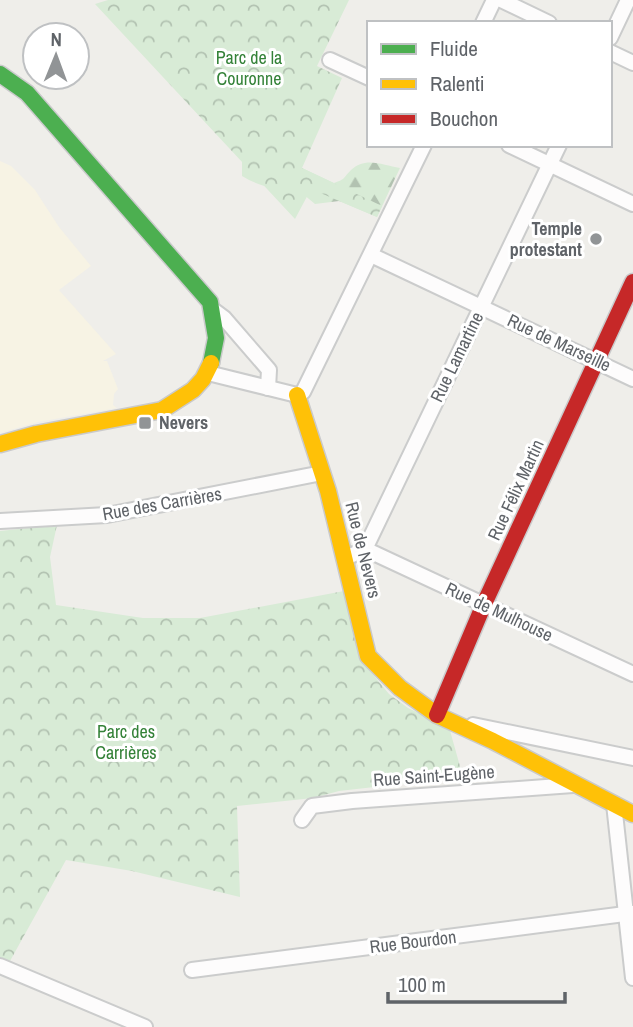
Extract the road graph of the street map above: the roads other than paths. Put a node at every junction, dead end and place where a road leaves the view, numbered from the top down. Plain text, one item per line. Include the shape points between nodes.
1 (494, 0) edge
2 (501, 0) edge
3 (628, 0) edge
4 (484, 21) edge
5 (545, 21) edge
6 (612, 34) edge
7 (612, 53) edge
8 (330, 60) dead end
9 (633, 63) edge
10 (0, 74) edge
11 (367, 77) edge
12 (423, 147) edge
13 (513, 147) edge
14 (558, 147) edge
15 (550, 165) junction
16 (633, 204) edge
17 (371, 255) junction
18 (633, 282) edge
19 (211, 306) junction
20 (482, 307) junction
21 (597, 361) junction
22 (208, 373) junction
23 (633, 379) edge
24 (268, 388) junction
25 (297, 395) junction
26 (0, 444) edge
27 (322, 473) junction
28 (0, 521) edge
29 (365, 549) junction
30 (346, 558) junction
31 (484, 604) junction
32 (633, 674) edge
33 (445, 718) junction
34 (633, 758) edge
35 (576, 784) junction
36 (614, 804) junction
37 (633, 814) edge
38 (302, 820) dead end
39 (630, 914) edge
40 (0, 966) edge
41 (192, 970) dead end
42 (633, 978) edge
43 (145, 1027) edge

1 - 4 street
2 - 5 street
3 - 6 street
7 - 9 street
8 - 11 street
10 - 19 street via 27,93
12 - 17 street
13 - 15 street
14 - 15 street, Rue Lamartine
15 - 16 street
15 - 20 street, Rue Lamartine
17 - 20 street, Rue de Marseille
17 - 25 street via 309,383
18 - 21 street, Rue Félix Martin
19 - 22 street via 217,347
19 - 24 street via 269,370
20 - 21 street, Rue de Marseille
20 - 29 street, Rue Lamartine
21 - 23 street, Rue de Marseille
21 - 31 street, Rue Félix Martin
22 - 24 street
22 - 26 street via 191,392 162,410
24 - 25 street
25 - 27 street, Rue de Nevers
27 - 28 street, Rue des Carrières via 107,515
27 - 30 street, Rue de Nevers
29 - 30 street
29 - 31 street, Rue de Mulhouse
30 - 33 street, Rue de Nevers via 368,656 400,688
31 - 32 street, Rue de Mulhouse
31 - 33 street, Rue Félix Martin
33 - 34 street
33 - 35 street, Rue Saint-Eugène
35 - 36 street, Rue Saint-Eugène
35 - 38 street, Rue Saint-Eugène via 312,806
36 - 37 street, Rue Saint-Eugène
36 - 39 street
39 - 41 street, Rue Bourdon
39 - 42 street
40 - 43 street

